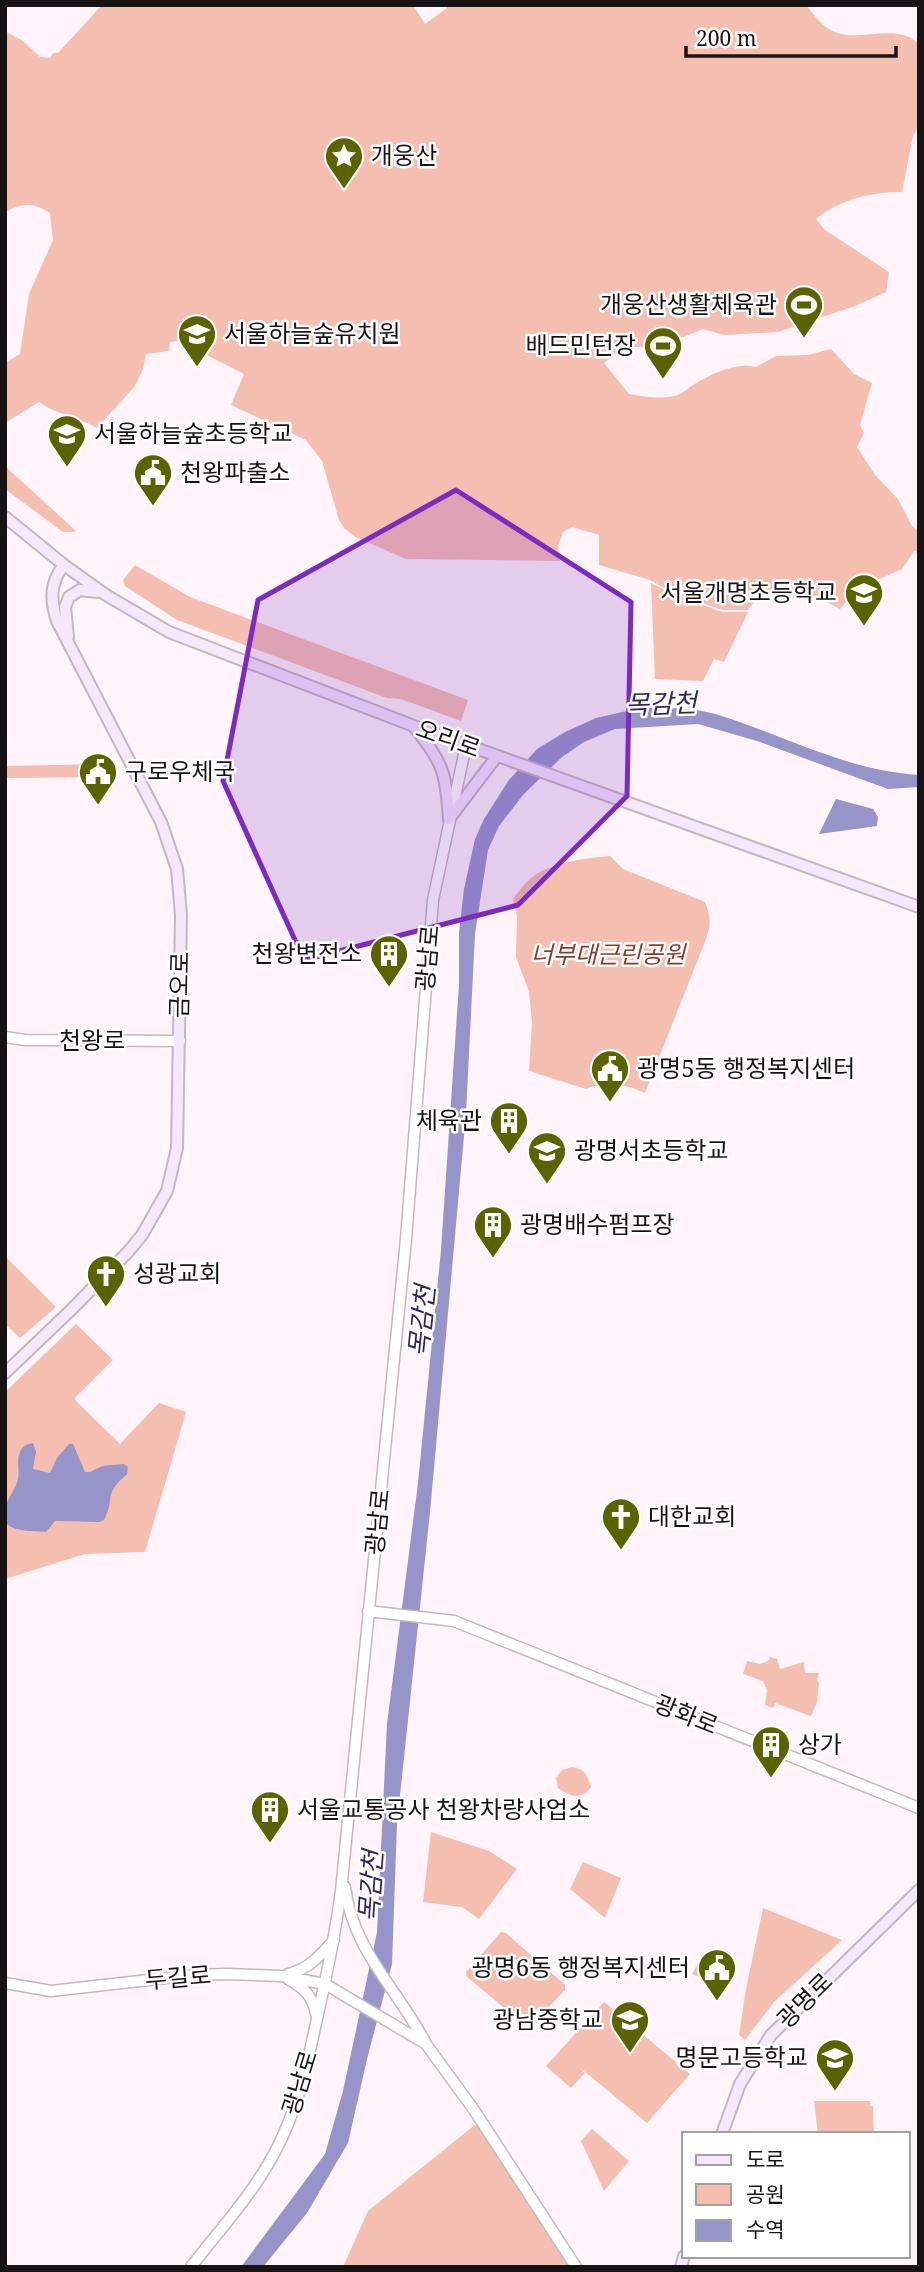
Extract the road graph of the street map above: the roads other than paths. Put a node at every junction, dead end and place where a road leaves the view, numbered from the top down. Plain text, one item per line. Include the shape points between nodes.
1 (5, 517) edge
2 (64, 565) junction
3 (106, 595) junction
4 (68, 646) junction
5 (414, 726) junction
6 (466, 745) junction
7 (497, 756) junction
8 (449, 819) junction
9 (919, 907) edge
10 (5, 1037) edge
11 (180, 1041) junction
12 (5, 1373) edge
13 (368, 1611) junction
14 (919, 1808) edge
15 (343, 1866) junction
16 (919, 1890) edge
17 (334, 1940) junction
18 (281, 1976) junction
19 (5, 1983) edge
20 (326, 1984) junction
21 (317, 2019) junction
22 (426, 2044) junction
23 (723, 2132) edge
24 (191, 2267) edge
25 (576, 2267) edge

1 - 2 main road, 오리로
2 - 3 main road, 오리로
2 - 4 main road, 금오로 via 51,596
3 - 4 main road via 86,589 69,597 65,607
3 - 5 main road, 오리로 via 169,632
4 - 11 main road, 금오로 via 161,822 173,854 181,898
5 - 6 main road, 오리로
5 - 8 main road via 442,767
6 - 7 main road, 오리로
6 - 8 street, 광남로
7 - 8 main road
7 - 9 main road, 오리로
8 - 13 street, 광남로 via 433,900 405,1252
10 - 11 street, 천왕로
11 - 12 main road, 금오로 via 177,1148 160,1206 128,1252
13 - 14 street, 광화로 via 454,1621
13 - 15 street, 광남로
15 - 17 street, 광남로
15 - 22 street via 356,1931
16 - 23 main road, 광명로 via 771,2035 740,2084
17 - 18 street via 309,1966
17 - 20 street, 광남로
18 - 19 street, 두길로 via 193,1975 51,1991
18 - 20 street, 두길로
18 - 21 street via 306,1991
20 - 21 street, 광남로
20 - 22 street, 두길로
21 - 24 street, 광남로 via 300,2092 277,2149
22 - 25 street

